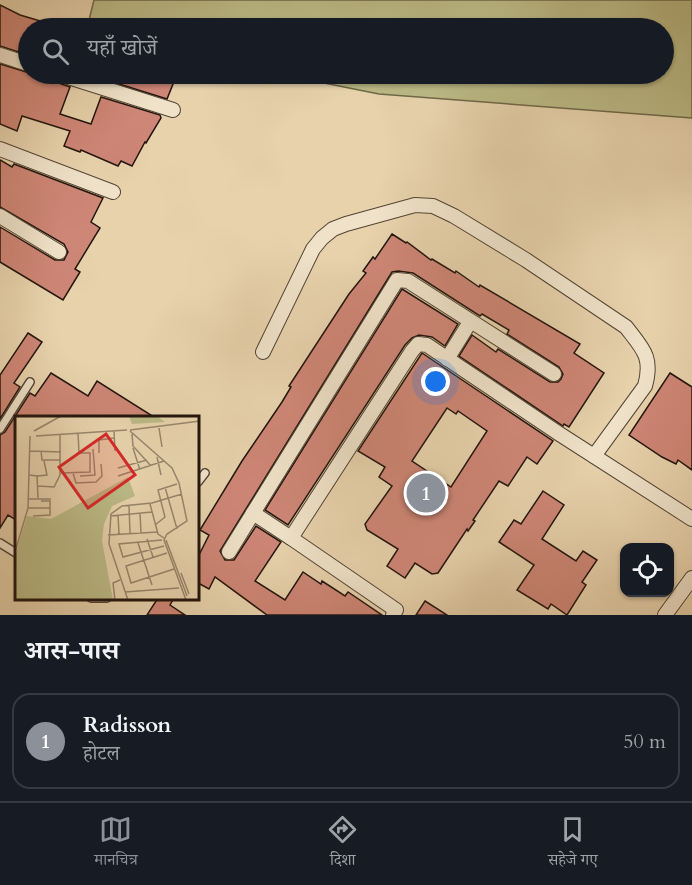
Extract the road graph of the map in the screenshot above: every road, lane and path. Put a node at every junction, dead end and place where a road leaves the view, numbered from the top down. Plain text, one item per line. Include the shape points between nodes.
1 (0, 54) edge
2 (18, 60) edge
3 (91, 84) edge
4 (173, 110) dead end
5 (0, 149) edge
6 (113, 192) dead end
7 (0, 216) edge
8 (58, 252) dead end
9 (470, 322) junction
10 (262, 352) dead end
11 (447, 358) junction
12 (554, 374) dead end
13 (30, 382) dead end
14 (0, 429) edge
15 (594, 456) junction
16 (205, 473) dead end
17 (200, 479) edge
18 (253, 513) junction
19 (692, 519) edge
20 (291, 538) junction
21 (0, 543) edge
22 (229, 552) dead end
23 (15, 553) edge
24 (692, 578) edge
25 (393, 615) edge
26 (665, 615) edge

1 - 2 street
3 - 4 street
5 - 6 street
7 - 8 street
9 - 11 street
9 - 12 street
9 - 18 street via 408,281 397,280
10 - 15 street via 313,249 333,229 415,205 433,206 517,255 626,327 640,346 649,362 645,386
11 - 15 street
11 - 20 street via 427,345 415,347
13 - 14 lane
15 - 19 street
16 - 17 lane
18 - 20 street
18 - 22 street
20 - 25 street via 396,610
21 - 23 lane
24 - 26 street

